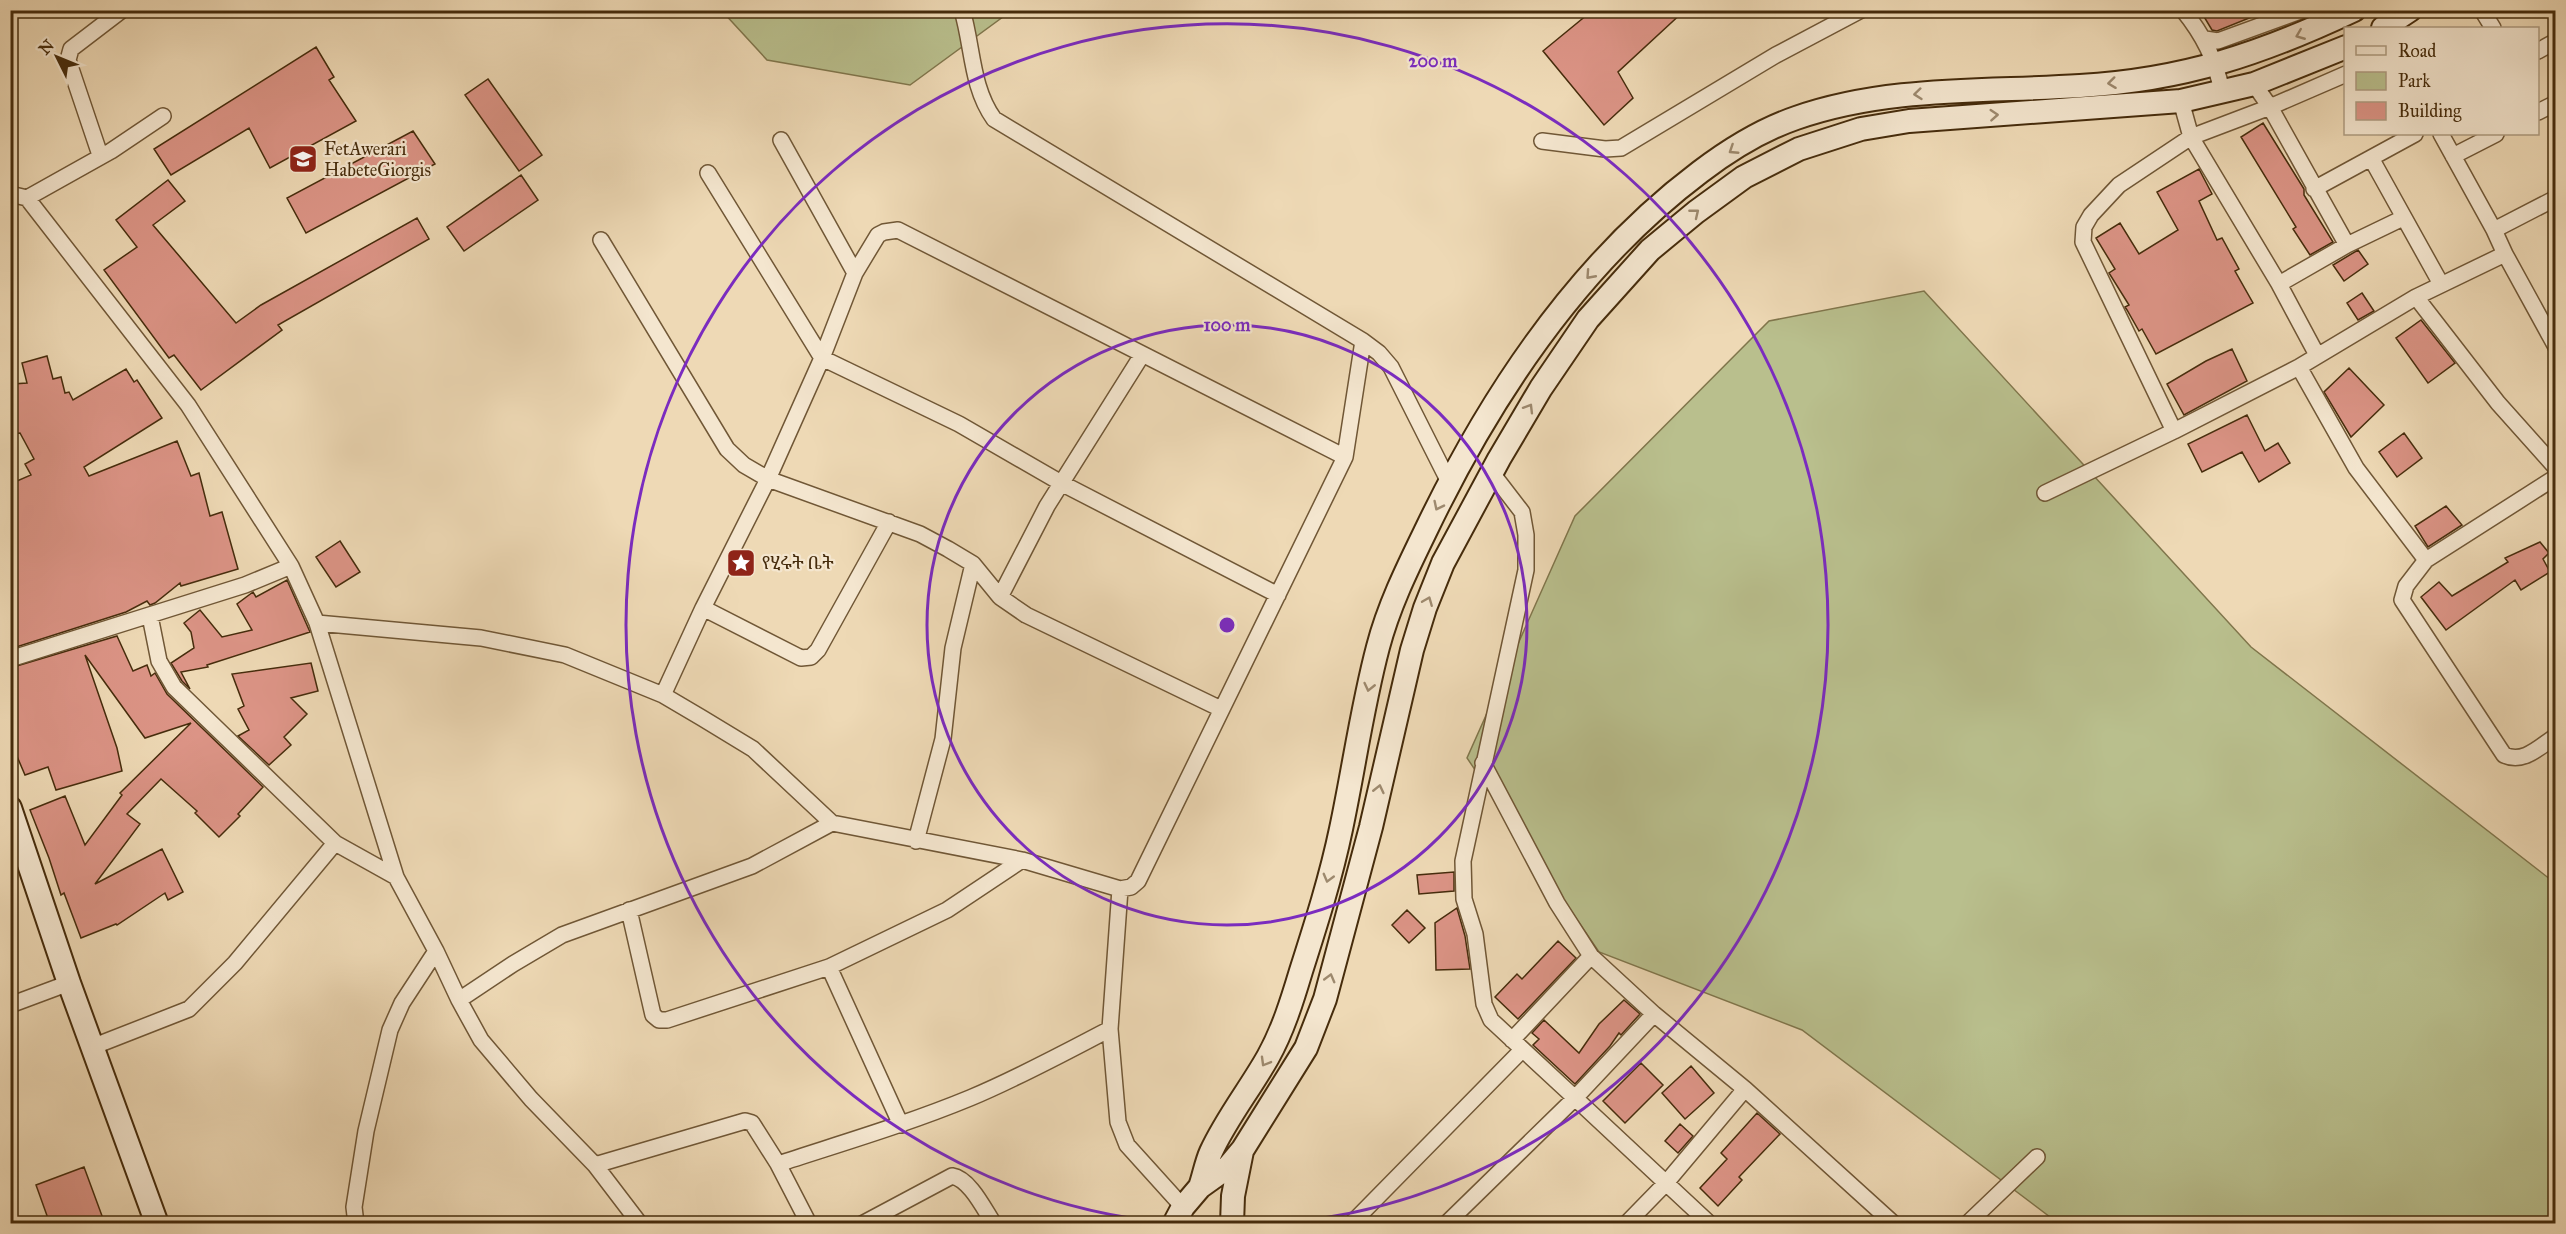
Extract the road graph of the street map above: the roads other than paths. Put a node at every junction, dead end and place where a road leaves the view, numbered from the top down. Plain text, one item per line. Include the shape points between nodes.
1 (122, 10) edge
2 (962, 10) edge
3 (2183, 10) edge
4 (2303, 10) edge
5 (2354, 10) edge
6 (2410, 10) edge
7 (2482, 10) edge
8 (1857, 11) edge
9 (2385, 27) edge
10 (2492, 27) edge
11 (2205, 39) junction
12 (2556, 41) edge
13 (2344, 48) edge
14 (2539, 50) edge
15 (2217, 65) junction
16 (2344, 75) edge
17 (2254, 84) junction
18 (2222, 91) junction
19 (2181, 101) junction
20 (2556, 103) edge
21 (2270, 107) junction
22 (2539, 110) edge
23 (163, 116) dead end
24 (2413, 135) edge
25 (2442, 135) edge
26 (2494, 135) edge
27 (2191, 137) junction
28 (781, 140) dead end
29 (1542, 141) dead end
30 (100, 155) junction
31 (2453, 156) junction
32 (2371, 158) junction
33 (708, 174) dead end
34 (2314, 189) junction
35 (10, 194) edge
36 (27, 198) junction
37 (2556, 198) edge
38 (2403, 218) junction
39 (2494, 230) junction
40 (601, 240) dead end
41 (2347, 245) junction
42 (2505, 254) junction
43 (855, 273) junction
44 (2279, 284) junction
45 (2441, 284) junction
46 (2416, 297) junction
47 (1363, 340) junction
48 (2556, 347) edge
49 (1142, 355) junction
50 (2317, 355) junction
51 (822, 358) junction
52 (2299, 367) junction
53 (2174, 431) junction
54 (1345, 457) junction
55 (1495, 466) junction
56 (2556, 468) edge
57 (2556, 477) edge
58 (768, 479) junction
59 (1449, 482) junction
60 (1063, 484) junction
61 (2045, 493) dead end
62 (889, 522) junction
63 (2426, 560) junction
64 (973, 564) junction
65 (291, 566) junction
66 (1278, 595) junction
67 (1000, 597) junction
68 (703, 608) junction
69 (150, 616) junction
70 (317, 622) junction
71 (10, 660) edge
72 (663, 695) junction
73 (1221, 709) junction
74 (1362, 719) junction
75 (1394, 725) junction
76 (2556, 736) edge
77 (1483, 763) junction
78 (10, 808) edge
79 (832, 823) junction
80 (15, 835) edge
81 (916, 841) junction
82 (335, 843) junction
83 (1022, 860) junction
84 (396, 877) junction
85 (1120, 889) junction
86 (629, 910) junction
87 (436, 951) junction
88 (1591, 956) junction
89 (829, 967) junction
90 (69, 983) junction
91 (459, 1000) junction
92 (10, 1005) edge
93 (1654, 1014) junction
94 (1110, 1029) junction
95 (1517, 1045) junction
96 (92, 1047) junction
97 (1745, 1089) junction
98 (1575, 1098) junction
99 (901, 1125) junction
100 (1243, 1149) junction
101 (2037, 1157) dead end
102 (778, 1164) junction
103 (595, 1165) junction
104 (1666, 1183) junction
105 (1200, 1187) junction
106 (1179, 1215) edge
107 (10, 1219) edge
108 (12, 1224) edge
109 (157, 1224) edge
110 (356, 1224) edge
111 (640, 1224) edge
112 (809, 1224) edge
113 (862, 1224) edge
114 (994, 1224) edge
115 (1232, 1224) edge
116 (1351, 1224) edge
117 (1446, 1224) edge
118 (1626, 1224) edge
119 (1710, 1224) edge
120 (1894, 1224) edge
121 (1967, 1224) edge

1 - 30 street via 71,49 68,60
2 - 47 street via 983,104 994,119
3 - 11 street
4 - 11 street via 2218,41
5 -> 15 main road via 2308,32
6 - 9 main road
7 - 10 street
8 - 29 street via 1622,148
11 - 15 street
12 - 14 street
13 - 17 main road
15 - 18 street
15 -> 59 main road via 2177,75 2083,86 1926,93 1835,106 1793,118 1753,137 1678,188 1629,231 1575,291 1535,343
16 - 21 street
17 - 18 main road
17 - 21 street
18 - 19 main road
19 - 27 street
55 -> 19 main road via 1588,319 1650,250 1744,177 1799,149 1861,129 1908,121
20 - 22 street
21 - 27 street
21 - 34 street
23 - 30 street
24 - 32 street
25 - 31 street
26 - 31 street
27 - 44 street
27 - 53 street via 2119,185 2091,215 2084,227 2083,242
28 - 43 street
30 - 36 street
31 - 39 street
32 - 34 street
32 - 38 street
33 - 51 street
34 - 41 street
35 - 36 street
36 - 65 street via 188,405
37 - 39 street
38 - 41 street
38 - 45 street
39 - 42 street
40 - 58 street via 727,449
41 - 44 street
42 - 45 street
42 - 48 street
43 - 49 street via 878,235 898,230
43 - 51 street
44 - 50 street
45 - 46 street
46 - 50 street
46 - 56 street via 2498,403
47 - 54 street
47 - 59 street via 1391,367
49 - 54 street
49 - 60 street
50 - 52 street
51 - 58 street
51 - 60 street via 959,424
52 - 53 street
52 - 63 street via 2356,468
53 - 61 street
54 - 66 street
75 -> 55 main road via 1425,608 1443,563
55 - 77 street via 1522,512 1526,570
57 - 63 street
58 - 62 street
58 - 68 street
59 -> 74 main road via 1394,596
60 - 66 street
60 - 67 street via 1047,506
62 - 64 street via 920,534
62 - 68 street via 811,657 801,658
63 - 76 street via 2406,586 2402,600 2504,755 2522,759
64 - 67 street
64 - 81 street via 953,648 943,739
65 - 69 street
65 - 70 street
66 - 73 street
67 - 73 street via 1026,615
68 - 72 street
69 - 71 street
69 - 82 street via 159,661 174,687
70 - 72 street via 482,638 565,655
70 - 84 street
72 - 79 street via 753,749
73 - 85 street via 1138,881
74 - 75 main road
74 -> 105 main road via 1340,834 1285,1021 1268,1058 1210,1154
100 -> 75 main road via 1306,1048 1325,999
77 - 88 street via 1557,903
77 - 95 street via 1463,861 1464,898 1475,934 1484,1004 1491,1020
78 - 80 main road
79 - 81 street
79 - 86 street via 752,866
80 - 90 main road
81 - 83 street
82 - 84 street
82 - 96 street via 235,963 189,1009
83 - 85 street
83 - 89 street via 947,910
84 - 87 street
85 - 94 street
86 - 89 street via 653,1015 659,1020
86 - 91 street via 562,935
87 - 91 street
87 - 110 street via 402,1003 390,1030 366,1131 354,1207
88 - 93 street
88 - 95 street
89 - 99 street
90 - 92 street
90 - 96 main road
91 - 103 street via 481,1040
93 - 97 street
93 - 98 street
94 - 99 street via 1038,1067
94 - 106 street via 1118,1122 1127,1146
95 - 98 street
95 - 116 street
96 - 109 main road
97 - 104 street
97 - 120 street
98 - 104 street
98 - 117 street
99 - 102 street
100 - 105 main road via 1228,1167
100 - 115 main road via 1233,1196
101 - 121 street
102 - 103 street via 752,1123 740,1121
102 - 112 street
103 - 111 street
104 - 118 street
104 - 119 street
105 - 106 main road
107 - 108 street
113 - 114 street via 952,1176 967,1185

